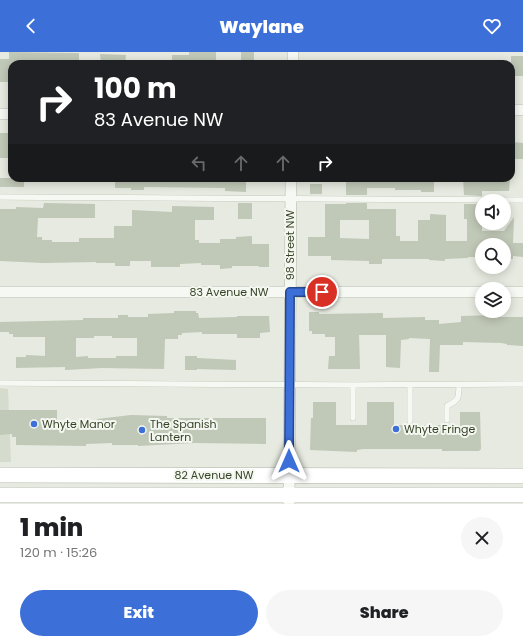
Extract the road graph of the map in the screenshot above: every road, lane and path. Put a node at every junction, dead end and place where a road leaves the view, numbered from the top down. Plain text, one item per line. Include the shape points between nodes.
1 (291, 182) edge
2 (0, 197) edge
3 (291, 198) junction
4 (523, 200) edge
5 (0, 292) edge
6 (290, 292) junction
7 (475, 292) edge
8 (511, 292) edge
9 (523, 292) edge
10 (0, 382) edge
11 (289, 384) junction
12 (523, 384) edge
13 (352, 385) junction
14 (410, 385) junction
15 (459, 385) junction
16 (353, 418) dead end
17 (447, 420) dead end
18 (410, 421) dead end
19 (0, 475) edge
20 (289, 475) junction
21 (523, 476) edge
22 (0, 495) edge
23 (523, 495) edge
24 (289, 500) edge

1 - 3 street, 98 Street NW
2 - 3 lane
3 - 4 lane
3 - 6 street, 98 Street NW
5 - 6 street, 83 Avenue NW
6 - 7 street, 83 Avenue NW
6 - 11 street, 98 Street NW
8 - 9 street
10 - 11 lane
11 - 13 lane
11 - 20 street, 98 Street NW
12 - 15 lane
13 - 14 lane
13 - 16 lane
14 - 15 lane
14 - 18 lane
15 - 17 lane via 459,397 446,406
19 - 20 main road, 82 Avenue NW
20 - 21 main road, 82 Avenue NW
20 - 24 street, 98 Street NW
22 - 24 main road, 82 Avenue NW
23 - 24 main road, 82 Avenue NW

